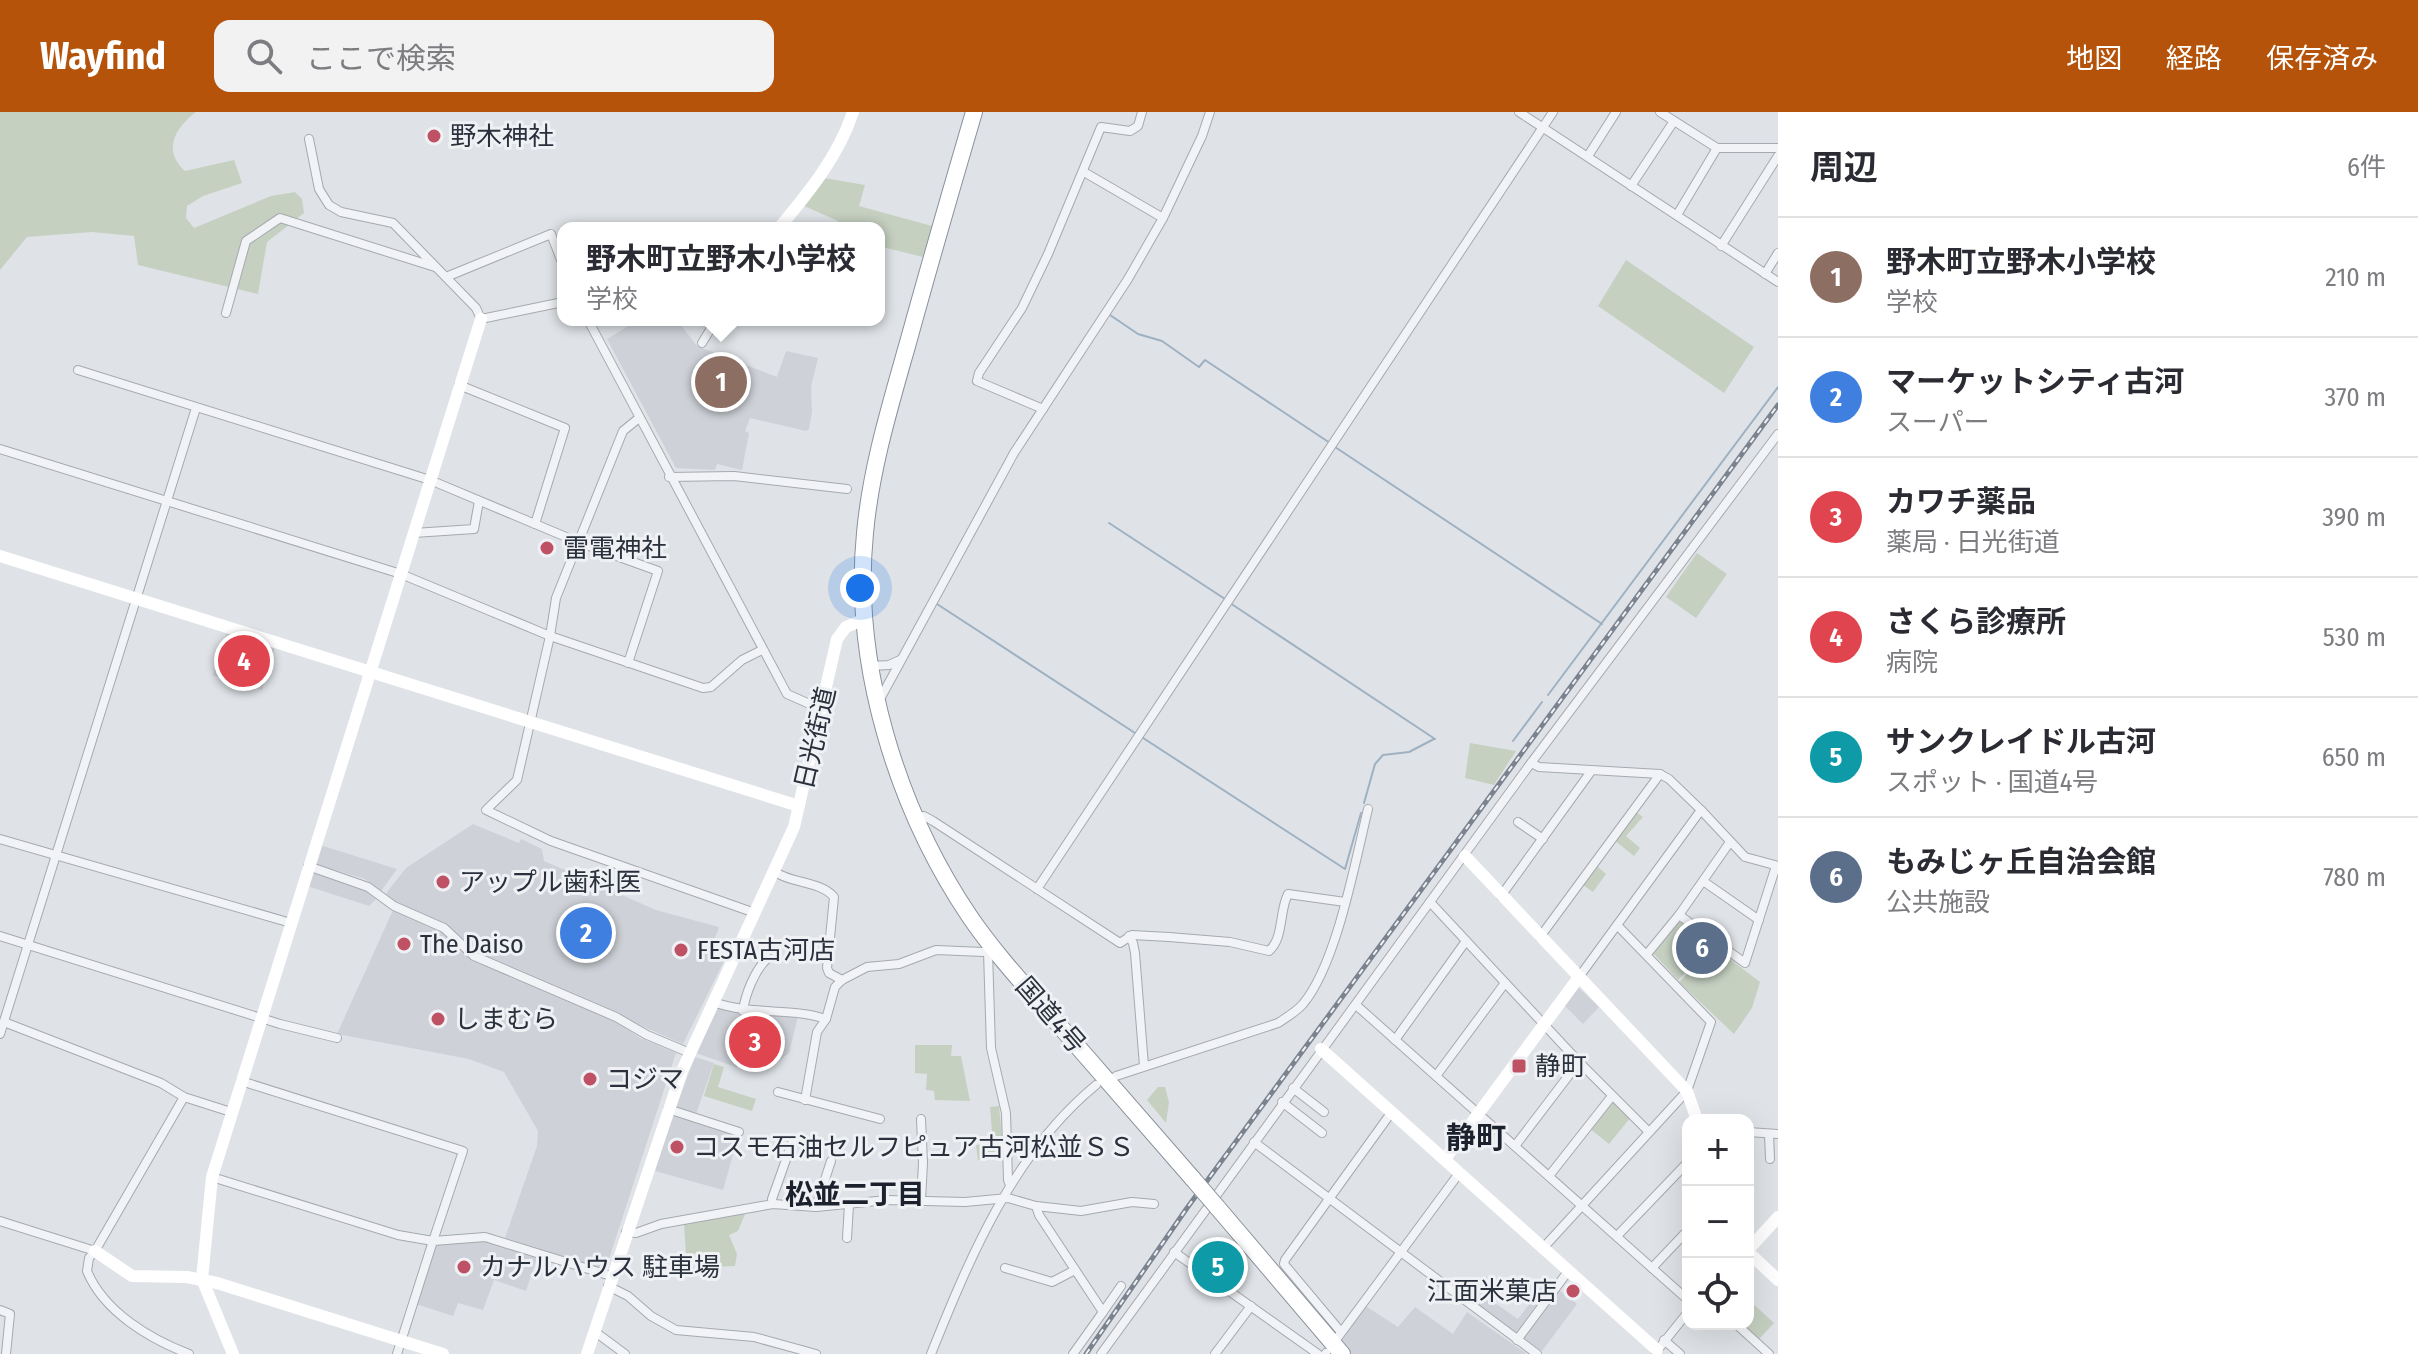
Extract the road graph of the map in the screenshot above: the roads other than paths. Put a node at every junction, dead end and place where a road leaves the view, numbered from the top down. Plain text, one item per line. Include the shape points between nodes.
1 (853, 112) edge
2 (974, 112) edge
3 (1142, 112) edge
4 (1210, 112) edge
5 (1519, 112) edge
6 (1553, 112) edge
7 (1616, 112) edge
8 (1660, 112) edge
9 (1674, 121) junction
10 (1543, 128) junction
11 (309, 139) dead end
12 (1717, 148) junction
13 (1778, 148) edge
14 (1588, 156) junction
15 (1778, 156) edge
16 (1084, 172) junction
17 (1631, 186) junction
18 (1677, 215) junction
19 (1163, 218) junction
20 (784, 222) edge
21 (1721, 246) junction
22 (557, 250) edge
23 (1778, 253) edge
24 (437, 268) junction
25 (1765, 274) junction
26 (446, 277) junction
27 (1778, 282) edge
28 (557, 303) edge
29 (226, 313) dead end
30 (481, 319) junction
31 (591, 326) edge
32 (712, 326) edge
33 (702, 343) dead end
34 (78, 370) dead end
35 (459, 385) junction
36 (196, 408) junction
37 (1043, 409) junction
38 (639, 418) junction
39 (1778, 434) edge
40 (0, 449) edge
41 (669, 477) junction
42 (430, 480) junction
43 (847, 489) dead end
44 (479, 501) junction
45 (166, 502) junction
46 (535, 524) junction
47 (414, 533) junction
48 (578, 542) junction
49 (0, 556) edge
50 (401, 574) junction
51 (137, 598) junction
52 (865, 619) junction
53 (550, 636) junction
54 (762, 650) junction
55 (900, 659) junction
56 (628, 663) junction
57 (871, 666) junction
58 (370, 672) junction
59 (878, 703) junction
60 (821, 709) junction
61 (531, 722) junction
62 (1531, 763) junction
63 (1592, 770) junction
64 (1660, 774) junction
65 (799, 806) junction
66 (1368, 809) dead end
67 (1701, 810) junction
68 (914, 818) junction
69 (1518, 822) dead end
70 (0, 839) edge
71 (1543, 839) junction
72 (1730, 842) junction
73 (57, 856) junction
74 (1465, 856) junction
75 (308, 866) junction
76 (1777, 866) edge
77 (775, 872) junction
78 (1703, 881) junction
79 (1037, 889) junction
80 (1501, 897) junction
81 (1345, 902) junction
82 (1430, 902) junction
83 (755, 913) junction
84 (1679, 915) junction
85 (1759, 920) junction
86 (291, 923) junction
87 (1617, 925) junction
88 (0, 936) edge
89 (1129, 936) junction
90 (1540, 937) junction
91 (1466, 941) junction
92 (28, 945) junction
93 (991, 950) junction
94 (1647, 954) junction
95 (768, 958) dead end
96 (1579, 977) junction
97 (842, 980) junction
98 (1505, 983) junction
99 (713, 1002) junction
100 (1356, 1005) junction
101 (743, 1011) junction
102 (261, 1017) junction
103 (826, 1019) junction
104 (4, 1022) junction
105 (1544, 1024) junction
106 (0, 1034) edge
107 (337, 1038) dead end
108 (1395, 1040) junction
109 (1321, 1049) junction
110 (690, 1053) junction
111 (1579, 1062) junction
112 (1144, 1066) junction
113 (1116, 1076) dead end
114 (1436, 1076) junction
115 (241, 1081) junction
116 (1096, 1085) dead end
117 (1293, 1088) junction
118 (1687, 1091) junction
119 (778, 1092) dead end
120 (1612, 1096) junction
121 (184, 1097) junction
122 (805, 1100) junction
123 (1282, 1102) junction
124 (668, 1109) junction
125 (231, 1112) junction
126 (1324, 1112) dead end
127 (1391, 1113) junction
128 (1477, 1114) junction
129 (1695, 1114) edge
130 (880, 1119) dead end
131 (921, 1119) dead end
132 (1648, 1131) junction
133 (739, 1132) dead end
134 (1754, 1132) edge
135 (1322, 1133) dead end
136 (1774, 1134) edge
137 (793, 1140) dead end
138 (1254, 1142) junction
139 (1515, 1146) junction
140 (1445, 1159) junction
141 (1770, 1159) dead end
142 (831, 1161) dead end
143 (1682, 1168) edge
144 (1460, 1172) junction
145 (1549, 1176) junction
146 (212, 1177) junction
147 (1010, 1185) junction
148 (1329, 1199) junction
149 (921, 1200) junction
150 (1002, 1200) junction
151 (773, 1204) junction
152 (1154, 1204) dead end
153 (849, 1205) junction
154 (1581, 1205) junction
155 (1036, 1206) junction
156 (816, 1207) junction
157 (1778, 1217) edge
158 (0, 1221) edge
159 (626, 1232) junction
160 (1617, 1236) junction
161 (1682, 1236) edge
162 (847, 1238) dead end
163 (433, 1241) junction
164 (1754, 1244) edge
165 (1544, 1247) junction
166 (95, 1251) junction
167 (1174, 1252) junction
168 (1399, 1252) junction
169 (1754, 1257) edge
170 (1005, 1268) dead end
171 (1652, 1268) junction
172 (1075, 1270) junction
173 (1569, 1270) junction
174 (202, 1279) junction
175 (1778, 1280) edge
176 (610, 1281) junction
177 (1121, 1286) dead end
178 (1682, 1295) edge
179 (1251, 1306) junction
180 (0, 1310) edge
181 (1103, 1312) junction
182 (1682, 1319) edge
183 (1743, 1330) edge
184 (594, 1331) junction
185 (1517, 1340) junction
186 (399, 1347) edge
187 (1658, 1348) edge
188 (6, 1354) edge
189 (189, 1354) edge
190 (233, 1354) edge
191 (443, 1354) edge
192 (587, 1354) edge
193 (625, 1354) edge
194 (816, 1354) edge
195 (931, 1354) edge
196 (1073, 1354) edge
197 (1101, 1354) edge
198 (1215, 1354) edge
199 (1328, 1354) edge
200 (1537, 1354) edge
201 (1680, 1354) edge
202 (1769, 1354) edge

1 - 20 street via 833,157
2 - 52 highway via 883,433 865,534
3 - 16 street via 1138,126 1130,131 1101,127
4 - 19 street
5 - 10 street
6 - 10 street
7 - 14 street
8 - 9 street
9 - 12 street
9 - 17 street
10 - 14 street
10 - 79 street
11 - 24 street via 319,189 329,205 393,223
12 - 13 street
12 - 18 street
14 - 17 street
15 - 21 street
16 - 19 street
16 - 37 street via 1022,308 977,381
17 - 18 street
18 - 21 street
19 - 37 street
21 - 25 street
22 - 26 street via 551,234
23 - 25 street
24 - 26 street
24 - 29 street via 280,218 246,241
25 - 27 street
26 - 30 street
28 - 30 street
30 - 35 street
31 - 38 street
32 - 33 street
34 - 36 street
35 - 42 street
35 - 46 street via 565,428
36 - 42 street
36 - 45 street
37 - 55 street
38 - 41 street
38 - 48 street via 623,431
39 - 62 street
40 - 45 street
41 - 43 street via 734,476
41 - 54 street
42 - 44 street
42 - 47 street
44 - 46 street
44 - 47 street via 474,529
45 - 50 street
45 - 51 street
46 - 48 street
47 - 50 street
48 - 53 street via 556,598
48 - 56 street via 658,571
49 - 51 street
50 - 53 street
50 - 58 street
51 - 58 street
51 - 73 street
52 - 57 highway, 国道4号
52 - 60 street, 日光街道 via 846,627 837,639
53 - 56 street
53 - 61 street
54 - 56 street via 703,688
54 - 60 street via 787,694
55 - 57 street
55 - 59 street
57 - 59 highway, 国道4号
58 - 61 street
58 - 75 street
59 - 68 highway, 国道4号
60 - 65 street, 日光街道
61 - 65 street
61 - 83 street via 517,780 486,810 551,841
62 - 63 street
62 - 74 street
63 - 64 street
63 - 71 street
64 - 67 street
64 - 90 street
65 - 77 street, 日光街道
66 - 81 street
67 - 72 street
67 - 87 street
68 - 79 street via 933,821
68 - 93 highway, 国道4号
69 - 71 street
70 - 73 street
71 - 80 street
72 - 76 street via 1745,857
72 - 78 street
73 - 86 street
73 - 92 street
74 - 80 street
74 - 82 street
75 - 86 street
75 - 110 street via 368,887 394,906 444,928 474,956
76 - 85 street
77 - 83 street, 日光街道
77 - 97 street via 834,897 827,968
78 - 84 street
78 - 85 street
79 - 89 street via 1116,942
80 - 90 street
81 - 89 street via 1288,894 1276,943 1269,951 1209,939
81 - 112 street via 1320,971 1294,1012 1278,1023
82 - 91 street
82 - 100 street
83 - 99 street, 日光街道
84 - 85 street via 1745,963
84 - 94 street
86 - 102 street
87 - 94 street
87 - 96 street
88 - 92 street
89 - 112 street via 1135,953
90 - 96 street
91 - 98 street
91 - 108 street
92 - 102 street
92 - 104 street
93 - 97 street via 936,950 899,964 867,967
93 - 147 street via 991,1048 1006,1113
93 - 199 highway, 国道4号, bridge via 1217,1207
94 - 118 street via 1711,1022
95 - 101 street
96 - 105 street
96 - 118 street
97 - 103 street
98 - 105 street
98 - 114 street
99 - 101 street
99 - 110 street, 日光街道
100 - 108 street
100 - 109 street
101 - 103 street
102 - 107 street
102 - 115 street
103 - 122 street via 817,1032
104 - 106 street
104 - 121 street via 161,1083
105 - 111 street
105 - 128 street
108 - 114 street
109 - 117 street
109 - 127 street
110 - 124 street, 日光街道
111 - 120 street
111 - 139 street
112 - 113 street
114 - 128 street
115 - 125 street
115 - 163 street via 463,1151
116 - 147 street via 1063,1114
117 - 123 street
117 - 126 street
118 - 129 street
118 - 132 street
119 - 122 street
120 - 132 street
120 - 145 street
121 - 125 street
121 - 166 street
122 - 130 street
123 - 135 street
123 - 138 street
124 - 133 street
124 - 159 street, 日光街道
125 - 146 street
127 - 140 street
127 - 148 street
128 - 139 street
128 - 140 street
131 - 149 street
132 - 154 street
134 - 136 street
136 - 141 street
137 - 151 street
138 - 148 street
138 - 167 street
139 - 145 street
140 - 144 street
142 - 156 street
143 - 160 street
144 - 165 street
144 - 168 street
145 - 154 street
146 - 163 street
146 - 174 street
147 - 150 street
148 - 168 street
148 - 168 street via 1284,1264 1340,1334
149 - 150 street
149 - 153 street
150 - 155 street
150 - 195 street
151 - 156 street
151 - 159 street
152 - 155 street via 1132,1202 1081,1211
153 - 156 street
153 - 162 street
154 - 160 street
154 - 165 street
155 - 172 street
157 - 164 street
158 - 166 street
159 - 176 street, 日光街道
160 - 171 street
161 - 171 street
163 - 176 street via 485,1237
163 - 186 street
165 - 173 street
166 - 174 street via 132,1276
166 - 189 street via 85,1273 100,1290 134,1326
167 - 179 street
167 - 197 street
168 - 185 street
169 - 175 street
170 - 172 street via 1052,1282
171 - 178 street
172 - 181 street
173 - 185 street
173 - 187 street
174 - 186 street
174 - 190 street
176 - 184 street, 日光街道
176 - 194 street via 676,1330 754,1337
177 - 181 street
179 - 198 street
179 - 199 street
180 - 188 street via 10,1314
181 - 196 street
182 - 187 street
183 - 202 street
184 - 192 street, 日光街道
184 - 193 street
185 - 200 street
186 - 191 street
187 - 201 street

